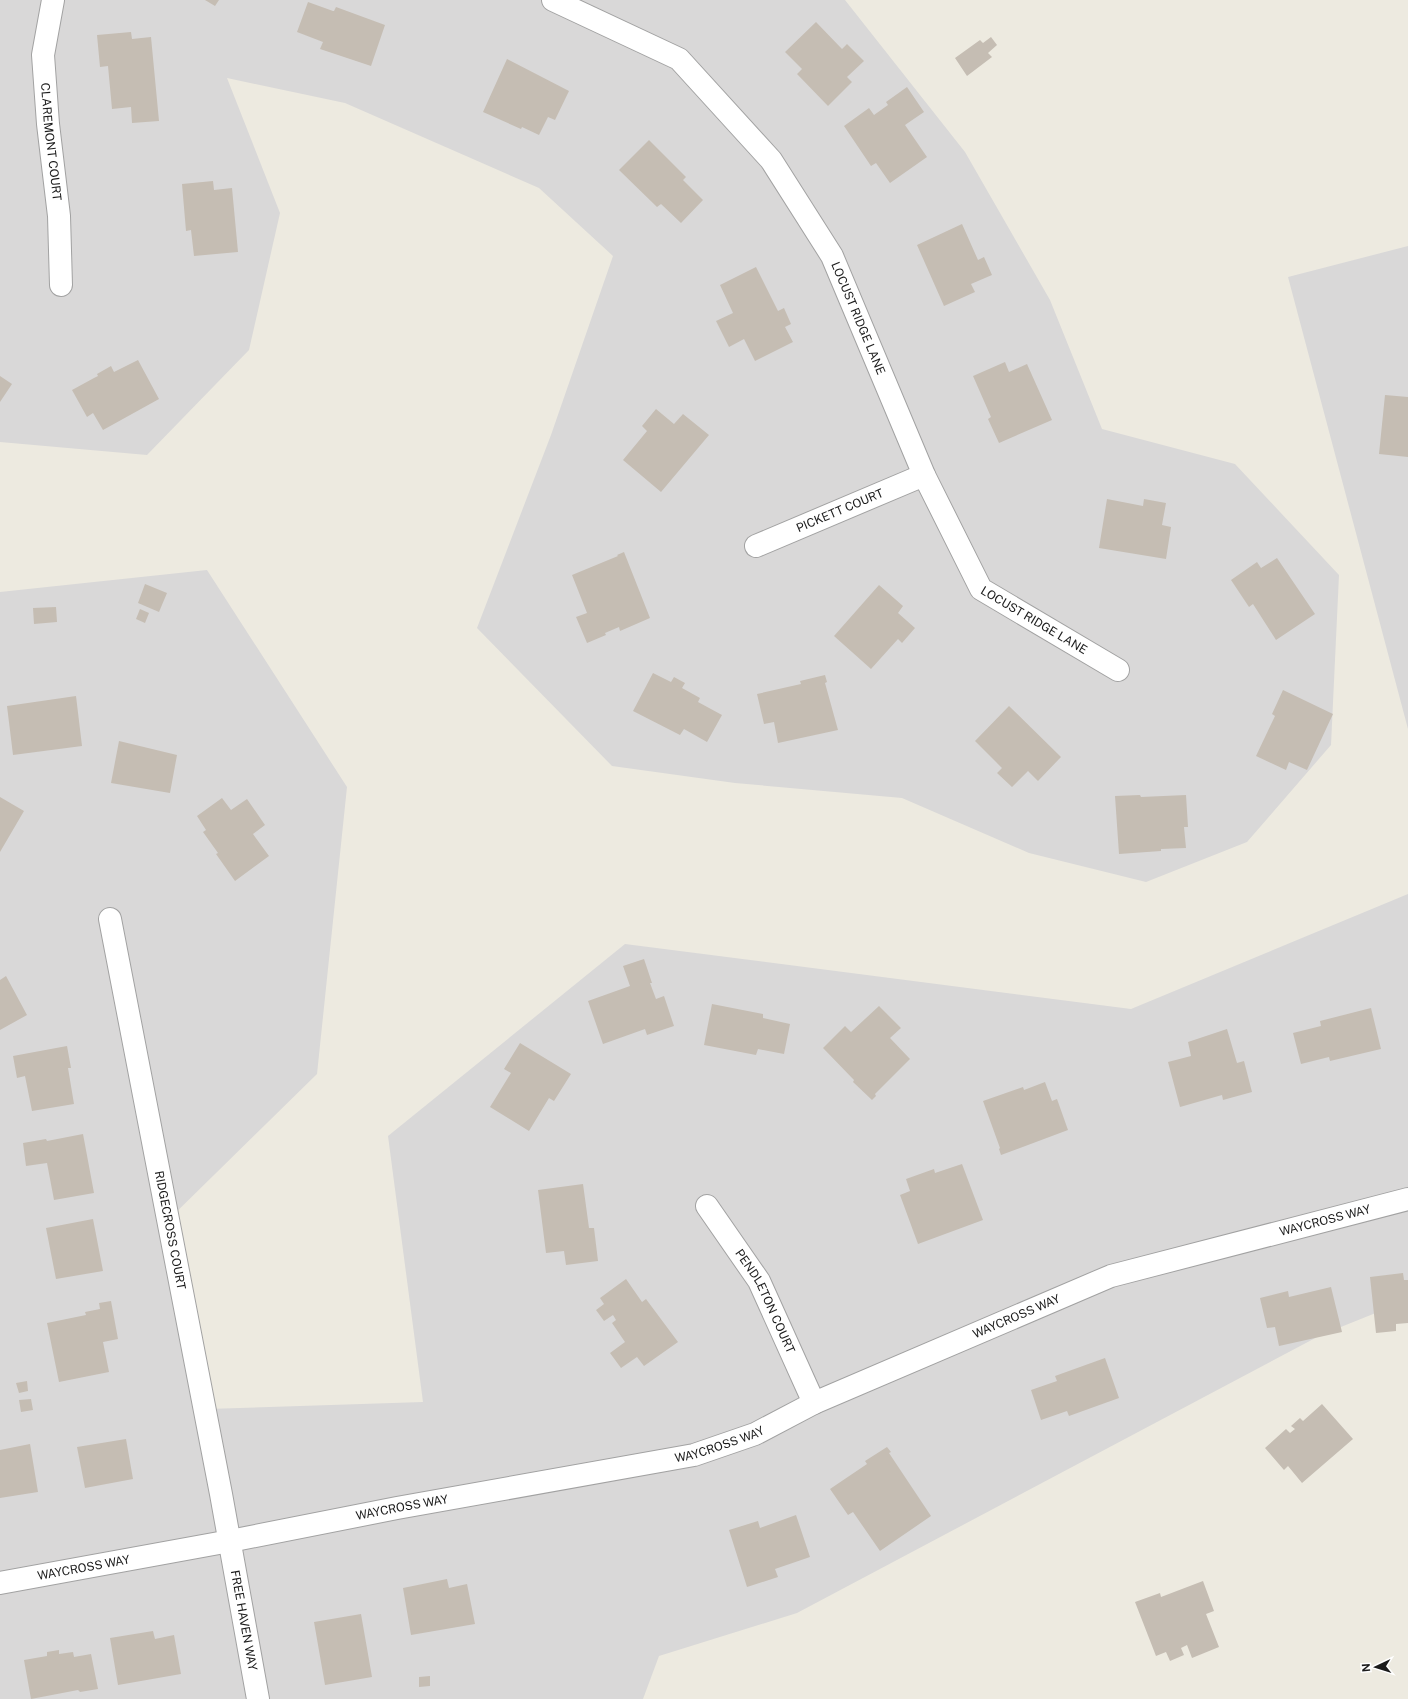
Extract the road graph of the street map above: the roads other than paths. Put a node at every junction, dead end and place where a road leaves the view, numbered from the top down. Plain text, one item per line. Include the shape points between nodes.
1 (53, 0) edge
2 (552, 0) edge
3 (61, 285) dead end
4 (924, 474) junction
5 (756, 546) dead end
6 (1118, 670) dead end
7 (110, 919) dead end
8 (1408, 1199) edge
9 (707, 1206) dead end
10 (814, 1403) junction
11 (230, 1541) junction
12 (0, 1583) edge
13 (258, 1699) edge

1 - 3 street, CLAREMONT COURT via 43,55 58,216
2 - 4 street, LOCUST RIDGE LANE via 678,59 771,160 832,256
4 - 5 street, PICKETT COURT
4 - 6 street, LOCUST RIDGE LANE via 981,589
7 - 11 street, RIDGECROSS COURT
8 - 10 street, WAYCROSS WAY via 1111,1276
9 - 10 street, PENDLETON COURT via 759,1281
10 - 11 street, WAYCROSS WAY via 755,1434 694,1455 397,1508
11 - 12 street, WAYCROSS WAY
11 - 13 street, FREE HAVEN WAY

